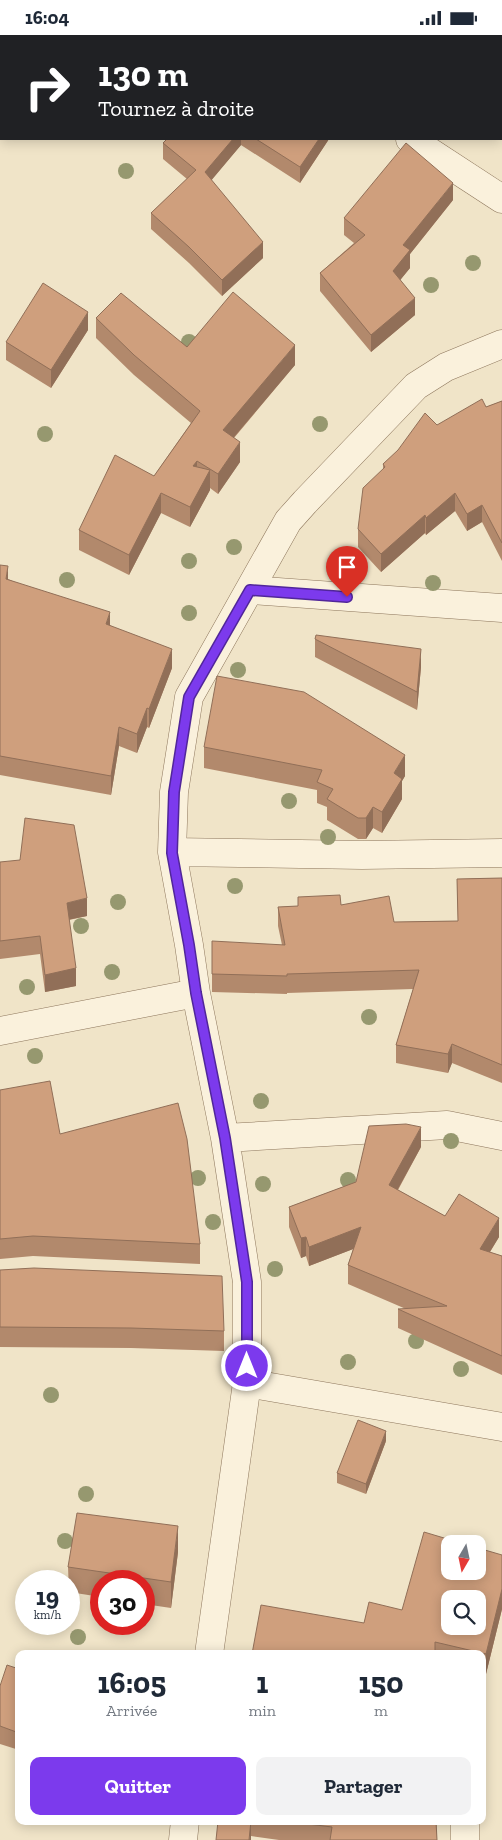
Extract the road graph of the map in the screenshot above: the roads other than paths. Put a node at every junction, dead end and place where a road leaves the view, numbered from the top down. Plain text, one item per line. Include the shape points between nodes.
1 (412, 140) edge
2 (502, 199) edge
3 (502, 344) edge
4 (250, 590) junction
5 (502, 608) edge
6 (172, 853) junction
7 (502, 853) edge
8 (196, 993) junction
9 (0, 1031) edge
10 (502, 1136) edge
11 (225, 1138) junction
12 (218, 1281) edge
13 (247, 1282) junction
14 (247, 1383) junction
15 (502, 1427) edge
16 (210, 1650) edge
17 (185, 1825) edge
18 (465, 1825) edge
19 (183, 1840) edge
20 (465, 1840) edge

1 - 2 street
3 - 4 street via 446,367 416,386 288,521
4 - 5 street
4 - 6 street via 189,697 174,792
6 - 7 street
6 - 8 street
8 - 9 street
8 - 11 street
10 - 11 street via 447,1125
11 - 13 street
12 - 13 street
13 - 14 street
14 - 15 street
14 - 16 street
17 - 19 street
18 - 20 street

